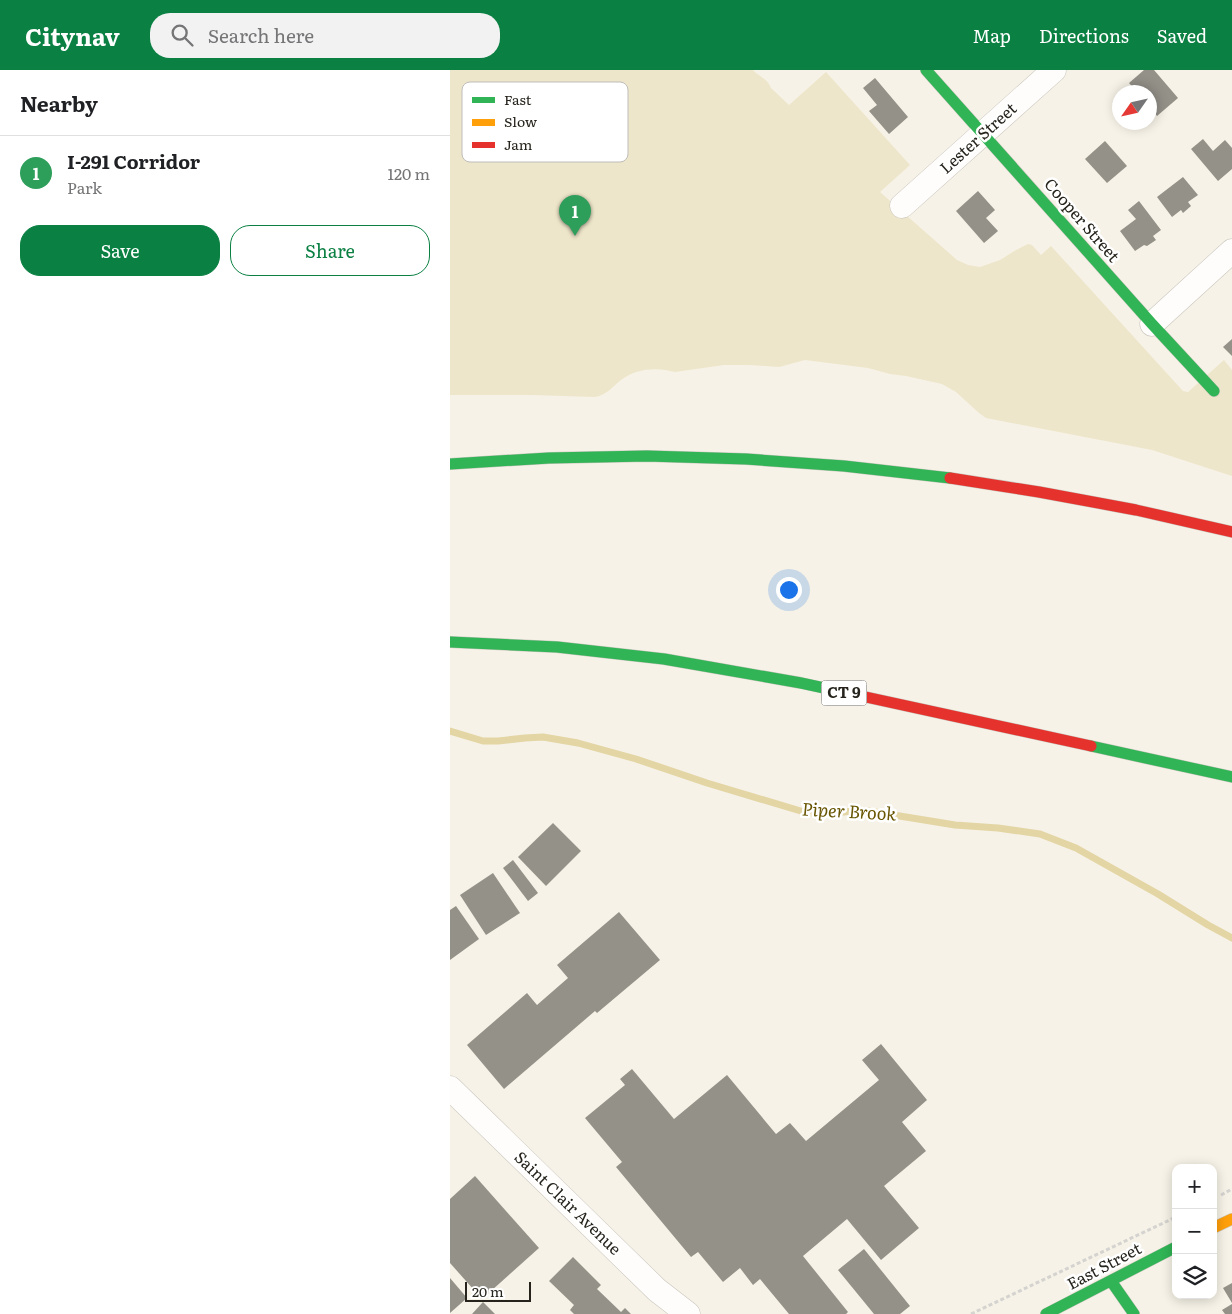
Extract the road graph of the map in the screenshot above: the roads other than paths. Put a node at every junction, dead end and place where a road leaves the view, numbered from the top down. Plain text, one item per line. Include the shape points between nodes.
1 (926, 70) edge
2 (1054, 70) edge
3 (983, 133) junction
4 (902, 206) dead end
5 (1232, 252) edge
6 (1152, 324) junction
7 (1214, 391) dead end
8 (450, 464) edge
9 (1232, 532) edge
10 (450, 642) edge
11 (1232, 777) edge
12 (450, 1088) edge
13 (1232, 1219) edge
14 (1217, 1226) edge
15 (1172, 1249) edge
16 (1111, 1281) junction
17 (688, 1314) edge
18 (1046, 1314) edge
19 (1134, 1314) edge

1 - 3 main road, Cooper Street
2 - 3 street, Lester Street
3 - 4 street, Lester Street
3 - 6 main road, Cooper Street
5 - 6 street
6 - 7 main road, Cooper Street
8 - 9 main road via 634,456 734,458 856,466 1038,490
10 - 11 main road, CT 9 via 557,648 706,666 801,683
12 - 17 street, Saint Clair Avenue via 657,1290
13 - 14 main road
15 - 16 main road, East Street
16 - 18 main road, East Street
16 - 19 main road

